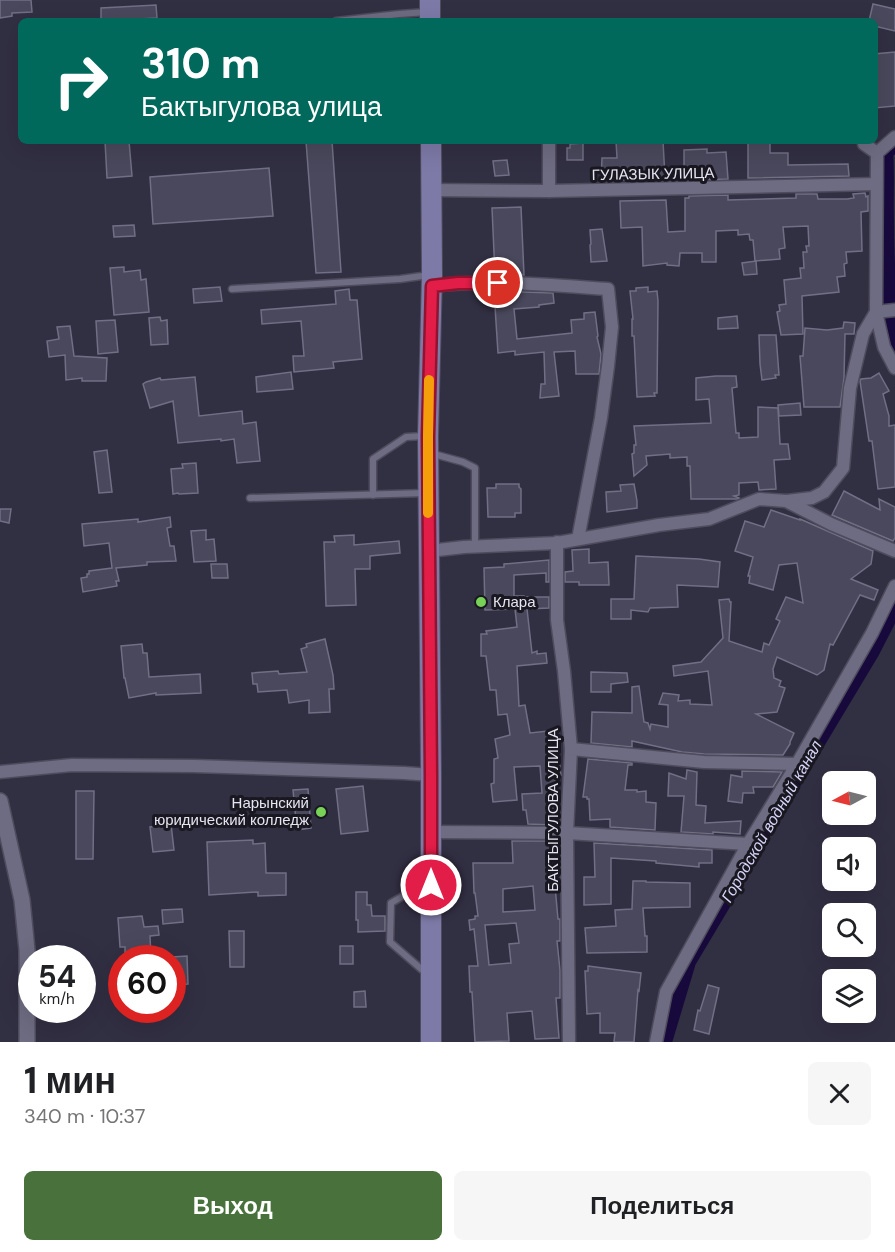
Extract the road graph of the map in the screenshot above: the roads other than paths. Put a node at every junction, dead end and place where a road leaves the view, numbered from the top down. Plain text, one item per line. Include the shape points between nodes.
1 (430, 11) edge
2 (363, 18) edge
3 (895, 137) edge
4 (431, 144) edge
5 (549, 144) edge
6 (864, 144) edge
7 (877, 153) junction
8 (876, 184) junction
9 (431, 190) junction
10 (549, 191) junction
11 (432, 280) junction
12 (232, 289) dead end
13 (895, 310) edge
14 (876, 312) junction
15 (895, 368) edge
16 (428, 444) junction
17 (428, 493) junction
18 (373, 495) junction
19 (250, 498) dead end
20 (786, 501) junction
21 (578, 539) junction
22 (557, 542) junction
23 (476, 546) junction
24 (429, 551) junction
25 (895, 551) edge
26 (895, 586) edge
27 (571, 748) junction
28 (797, 764) junction
29 (0, 772) edge
30 (431, 775) junction
31 (0, 801) edge
32 (431, 832) junction
33 (567, 833) junction
34 (748, 844) junction
35 (431, 885) junction
36 (431, 977) junction
37 (27, 1042) edge
38 (430, 1042) edge
39 (569, 1042) edge
40 (657, 1042) edge

1 - 2 lane
3 - 7 street
4 - 9 main road
5 - 10 street
6 - 7 street
7 - 8 street
8 - 10 street, ГУЛАЗЫК УЛИЦА
8 - 14 street
9 - 10 street, ГУЛАЗЫК УЛИЦА
9 - 11 main road
11 - 12 lane
11 - 16 main road
11 - 21 street via 608,289 612,327 602,418
13 - 14 street
14 - 15 street via 884,347
14 - 20 street via 863,334 850,388 843,468 824,492 812,498
16 - 17 main road
16 - 18 lane via 406,437 373,459
16 - 23 lane via 475,468
17 - 18 lane
17 - 24 main road
18 - 19 lane
20 - 21 street via 759,499 709,519
20 - 25 street
21 - 22 street
22 - 23 street
22 - 27 street, БАКТЫГУЛОВА УЛИЦА via 557,620
23 - 24 street
24 - 30 main road
26 - 28 street
27 - 28 street via 704,762
27 - 33 street, БАКТЫГУЛОВА УЛИЦА
28 - 34 street
29 - 30 street via 72,765
30 - 32 main road
31 - 37 street via 22,900 27,950
32 - 33 street
32 - 35 main road
33 - 34 street
33 - 39 street, БАКТЫГУЛОВА УЛИЦА
34 - 40 street via 666,992
35 - 36 main road
35 - 36 lane via 391,903 390,942
36 - 38 main road

